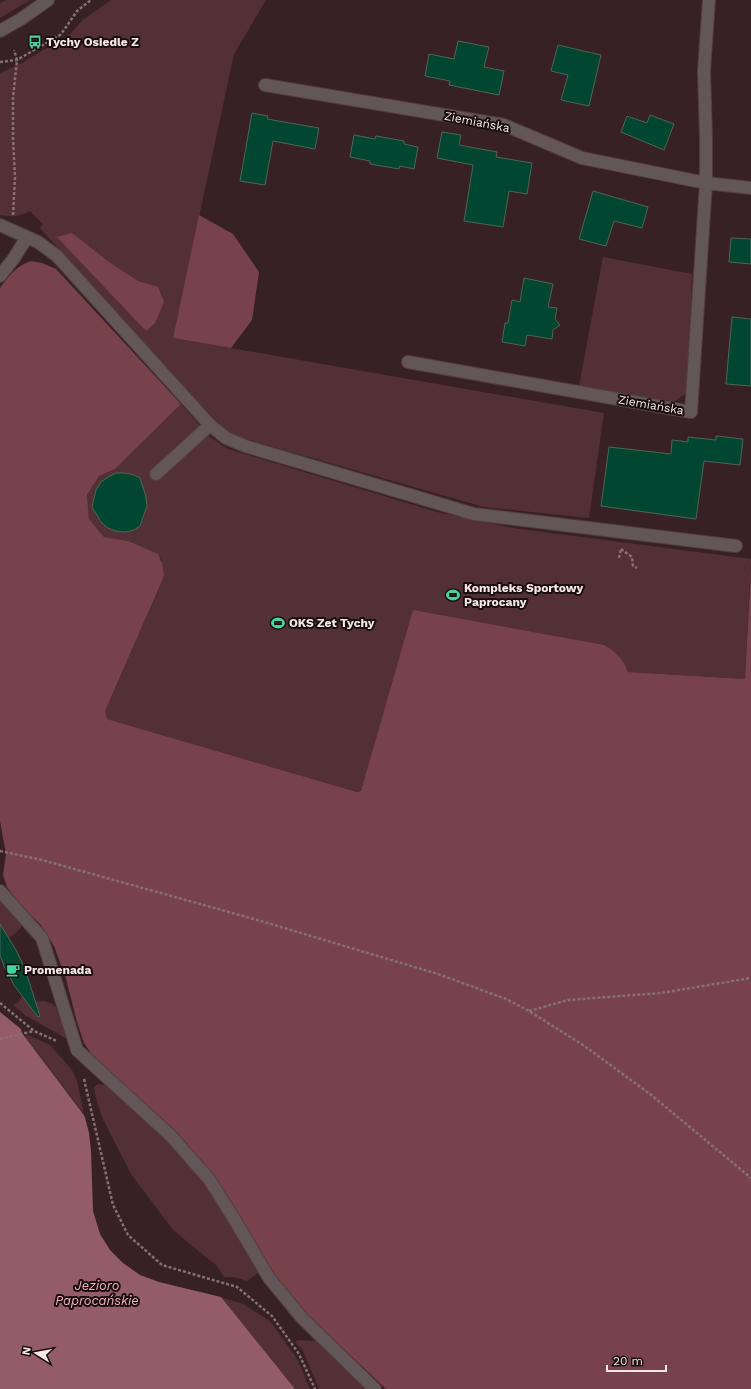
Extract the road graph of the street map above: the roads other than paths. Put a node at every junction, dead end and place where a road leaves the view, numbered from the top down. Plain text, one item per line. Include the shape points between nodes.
1 (48, 0) edge
2 (709, 0) edge
3 (0, 31) edge
4 (265, 86) dead end
5 (706, 183) junction
6 (751, 188) edge
7 (0, 225) edge
8 (27, 237) junction
9 (0, 276) edge
10 (408, 362) dead end
11 (210, 426) junction
12 (156, 474) dead end
13 (736, 546) dead end
14 (0, 891) edge
15 (375, 1389) edge

1 - 3 street
2 - 5 street, Ziemiańska via 704,71
4 - 5 street, Ziemiańska via 504,125 582,158
5 - 6 street, Ziemiańska
5 - 10 street, Ziemiańska via 691,412
7 - 8 street
8 - 9 street
8 - 11 street via 57,256
11 - 12 street
11 - 13 street via 226,438 245,446 474,514
14 - 15 street via 42,938 77,1050 171,1136 210,1179 269,1278 302,1318

